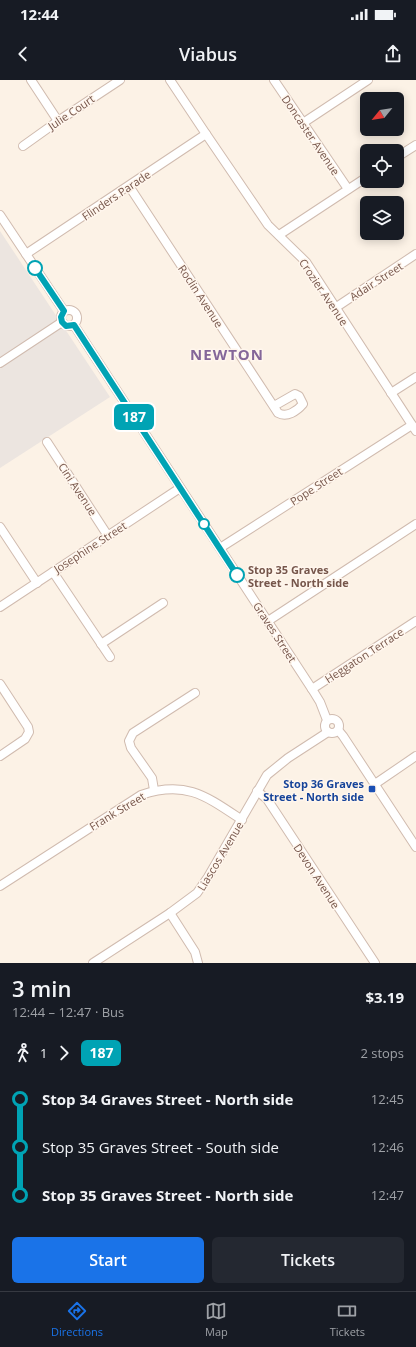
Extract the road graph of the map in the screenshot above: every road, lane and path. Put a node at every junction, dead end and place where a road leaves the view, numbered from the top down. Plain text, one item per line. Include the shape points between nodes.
1 (31, 80) edge
2 (120, 80) edge
3 (170, 80) edge
4 (274, 80) edge
5 (368, 80) edge
6 (58, 121) junction
7 (303, 123) junction
8 (206, 134) junction
9 (416, 145) edge
10 (23, 146) dead end
11 (404, 153) edge
12 (360, 181) edge
13 (129, 186) junction
14 (348, 189) junction
15 (0, 215) edge
16 (279, 235) junction
17 (26, 254) junction
18 (416, 254) edge
19 (335, 308) junction
20 (64, 311) junction
21 (62, 322) junction
22 (74, 325) junction
23 (0, 363) edge
24 (416, 377) edge
25 (391, 393) junction
26 (274, 406) dead end
27 (414, 428) edge
28 (47, 442) dead end
29 (180, 488) junction
30 (416, 524) edge
31 (0, 527) edge
32 (108, 536) junction
33 (220, 548) junction
34 (53, 572) junction
35 (37, 582) junction
36 (163, 603) dead end
37 (0, 607) edge
38 (268, 621) junction
39 (416, 621) edge
40 (101, 644) junction
41 (110, 657) dead end
42 (0, 684) edge
43 (312, 689) junction
44 (195, 693) dead end
45 (327, 720) junction
46 (338, 730) junction
47 (328, 732) junction
48 (0, 756) edge
49 (416, 756) edge
50 (375, 784) junction
51 (154, 790) junction
52 (258, 792) junction
53 (242, 820) junction
54 (416, 847) edge
55 (0, 886) edge
56 (170, 913) junction
57 (93, 963) edge
58 (198, 963) edge
59 (375, 963) edge

1 - 6 street
2 - 6 street, Julie Court
3 - 8 street, Crozier Avenue
4 - 7 street, Doncaster Avenue
5 - 7 street
6 - 10 street, Julie Court
7 - 14 street, Doncaster Avenue
8 - 13 street, Flinders Parade
8 - 16 street, Crozier Avenue via 268,225
9 - 11 street
12 - 14 street
13 - 17 street, Flinders Parade
13 - 26 street, Roclin Avenue
14 - 16 street
15 - 17 street
16 - 19 street, Crozier Avenue via 306,262
17 - 20 street
18 - 19 street, Adair Street
19 - 25 street, Crozier Avenue
20 - 21 street
20 - 22 street via 71,310 75,313 77,320
21 - 22 street via 66,326
21 - 23 street
22 - 29 street, Graves Street
24 - 25 street
25 - 27 street, Crozier Avenue
27 - 33 street, Pope Street
28 - 32 street, Cini Avenue
29 - 32 street, Josephine Street
29 - 33 street, Graves Street
30 - 38 street
31 - 35 street
32 - 34 street, Josephine Street
33 - 38 street, Graves Street
34 - 35 street, Josephine Street
34 - 40 street
35 - 37 street, Josephine Street
36 - 40 street
38 - 43 street, Graves Street
39 - 43 street, Heggaton Terrace
40 - 41 street
42 - 48 street via 29,732 25,739
43 - 45 street, Graves Street
44 - 51 street via 133,734 129,741 152,778
45 - 46 street via 336,720
45 - 47 street via 325,726
46 - 47 street
46 - 50 street
47 - 52 street, Liascos Avenue via 267,775
49 - 50 street
50 - 54 street
51 - 53 street, Frank Street via 178,789 198,793
51 - 55 street, Frank Street via 141,795
52 - 53 street, Liascos Avenue
52 - 59 street, Devon Avenue via 267,799
53 - 56 street, Liascos Avenue via 203,886
56 - 57 street, Liascos Avenue
56 - 58 street via 195,952

